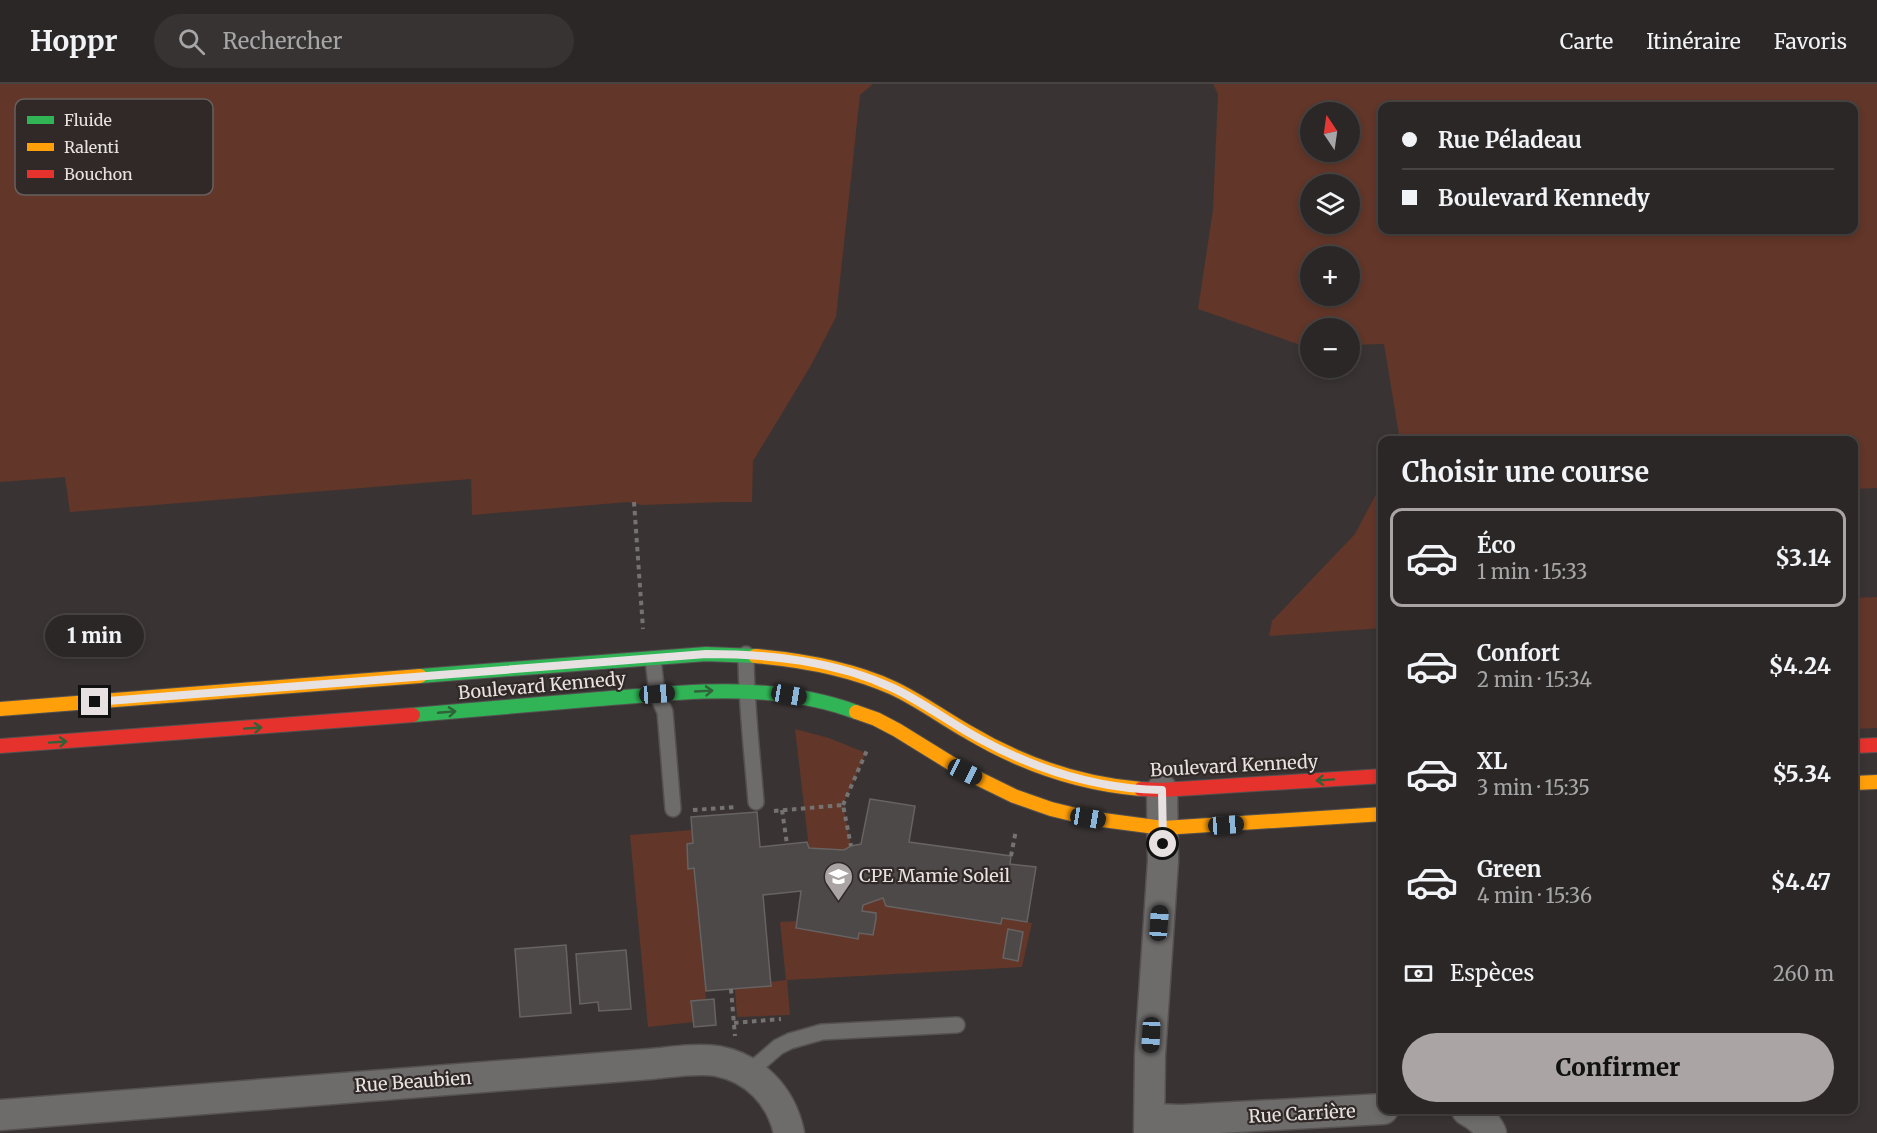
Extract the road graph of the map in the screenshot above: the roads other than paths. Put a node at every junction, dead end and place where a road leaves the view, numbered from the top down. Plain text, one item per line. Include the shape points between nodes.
1 (746, 654) junction
2 (653, 659) junction
3 (746, 690) junction
4 (657, 694) junction
5 (0, 709) edge
6 (1877, 745) edge
7 (0, 746) edge
8 (1858, 746) edge
9 (1378, 776) edge
10 (1877, 782) edge
11 (1858, 783) edge
12 (1162, 790) junction
13 (761, 807) road end
14 (680, 810) road end
15 (1378, 814) edge
16 (1163, 828) junction
17 (957, 1025) dead end
18 (748, 1073) junction
19 (1378, 1109) edge
20 (1474, 1114) edge
21 (0, 1115) edge
22 (1149, 1126) edge
23 (789, 1133) edge
24 (1491, 1133) edge

1 - 2 street, Boulevard Kennedy
1 - 3 lane
1 - 12 street, Boulevard Kennedy via 819,664 892,687 1016,758 1042,768 1091,782
2 - 4 lane
2 - 5 street, Boulevard Kennedy
4 -> 3 street, Boulevard Kennedy
3 - 13 lane
3 - 16 street, Boulevard Kennedy via 802,697 876,719 965,772 1034,804 1088,818
7 -> 4 street, Boulevard Kennedy
4 - 14 lane via 665,712
6 - 8 street
9 -> 12 street, Boulevard Kennedy
10 - 11 street
12 - 16 street
15 - 16 street, Boulevard Kennedy
16 - 22 street
17 - 18 lane via 816,1034 778,1047
18 - 21 street, Rue Beaubien via 716,1061 688,1061
18 - 23 street, Rue Beaubien via 772,1091
19 - 22 street, Rue Carrière via 1182,1120
20 - 24 street

